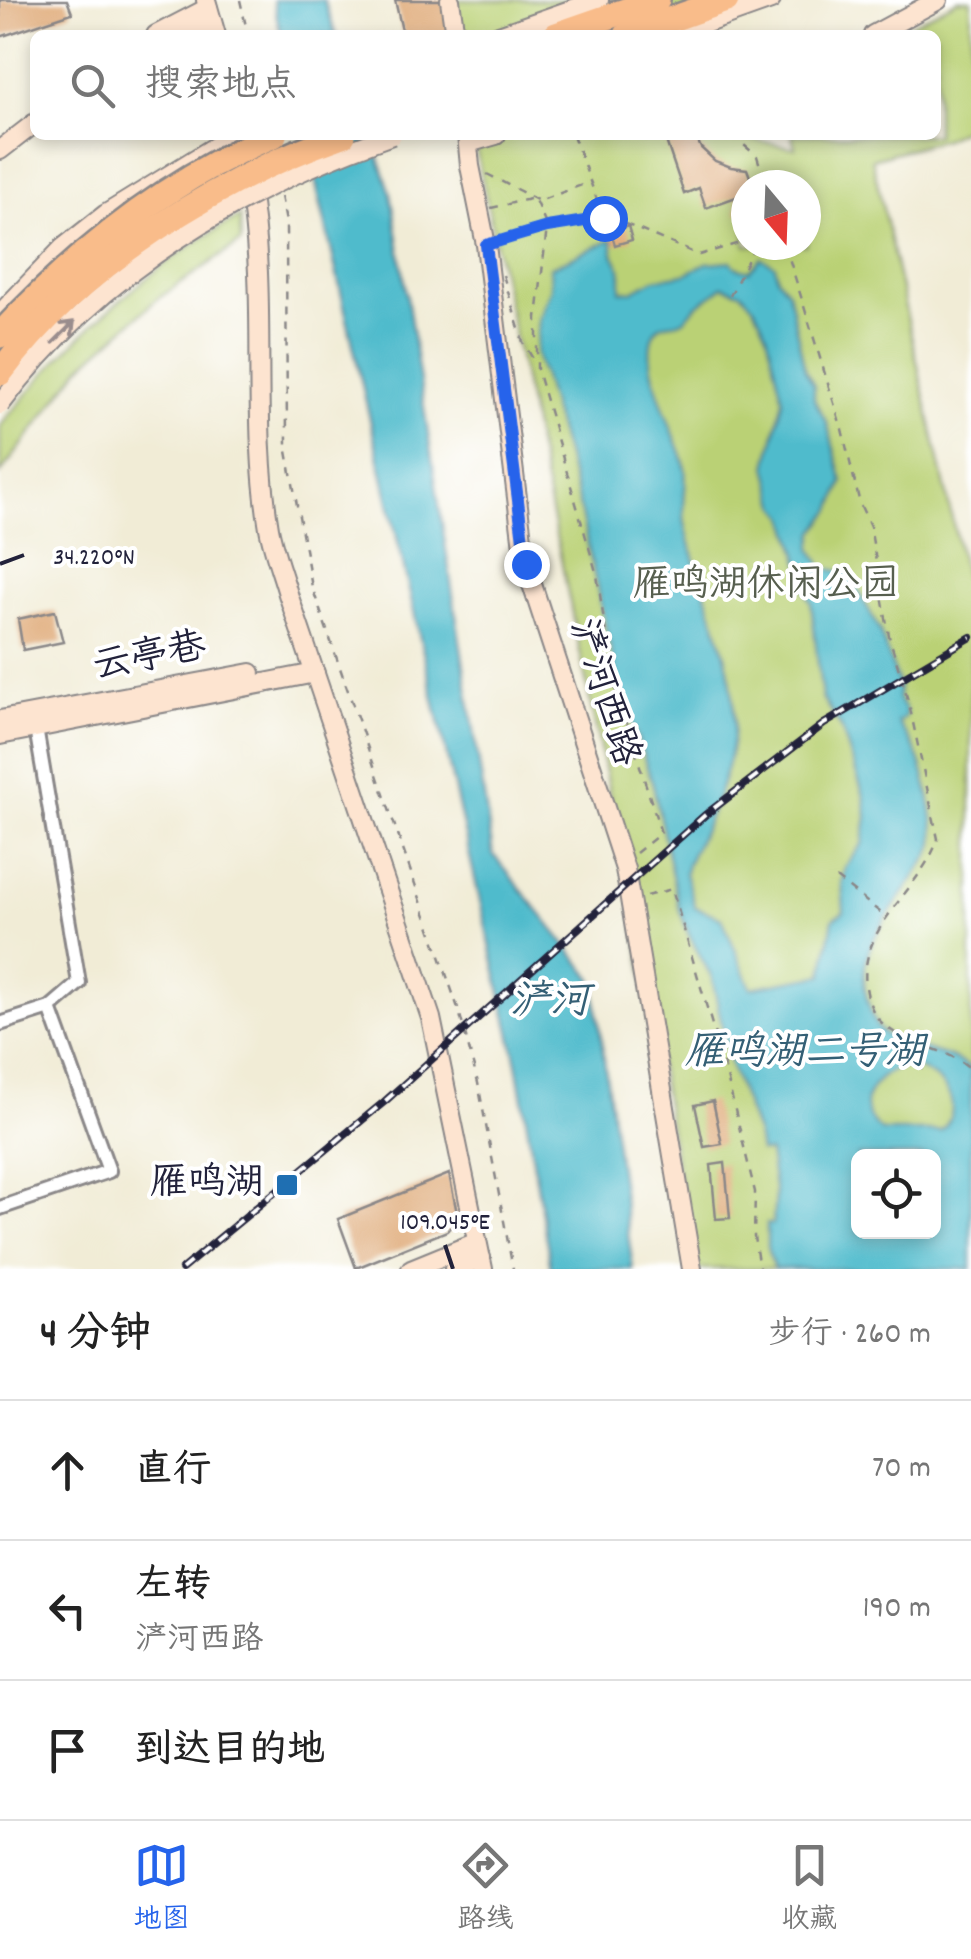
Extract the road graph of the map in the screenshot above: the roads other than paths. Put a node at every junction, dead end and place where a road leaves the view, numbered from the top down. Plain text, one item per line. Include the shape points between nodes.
1 (599, 0) edge
2 (657, 0) edge
3 (726, 0) edge
4 (771, 0) edge
5 (938, 0) edge
6 (454, 1) edge
7 (210, 17) edge
8 (171, 30) edge
9 (455, 30) edge
10 (513, 30) edge
11 (570, 30) edge
12 (641, 30) edge
13 (687, 30) edge
14 (881, 30) edge
15 (30, 114) edge
16 (30, 127) edge
17 (0, 135) edge
18 (229, 140) edge
19 (238, 140) edge
20 (262, 140) edge
21 (331, 140) edge
22 (378, 140) edge
23 (468, 140) edge
24 (0, 150) edge
25 (0, 314) edge
26 (0, 335) edge
27 (0, 373) edge
28 (0, 405) edge
29 (313, 668) junction
30 (0, 720) edge
31 (36, 728) junction
32 (0, 734) edge
33 (50, 1008) junction
34 (0, 1024) edge
35 (0, 1208) edge
36 (480, 1256) edge
37 (411, 1269) edge
38 (454, 1269) edge
39 (692, 1269) edge

1 - 10 street
2 - 11 highway
3 - 12 highway
4 - 13 street
5 - 14 street
6 - 9 street
7 - 8 street
15 - 17 street
16 - 24 street
18 - 25 street via 106,214
19 - 29 street via 256,226 269,529
20 - 26 highway, bridge via 172,188 112,230
21 - 27 highway, bridge via 252,172 138,244 41,325
28 -> 22 street, bridge via 66,330 152,255 268,185
23 - 39 street, 浐河西路 via 526,564 623,863
29 - 30 street, 云亭巷
29 - 31 street
29 - 36 street via 431,1018
31 - 32 street
31 - 33 street via 79,983
33 - 34 street
33 - 35 street via 108,1171
36 - 37 street
36 - 38 street

